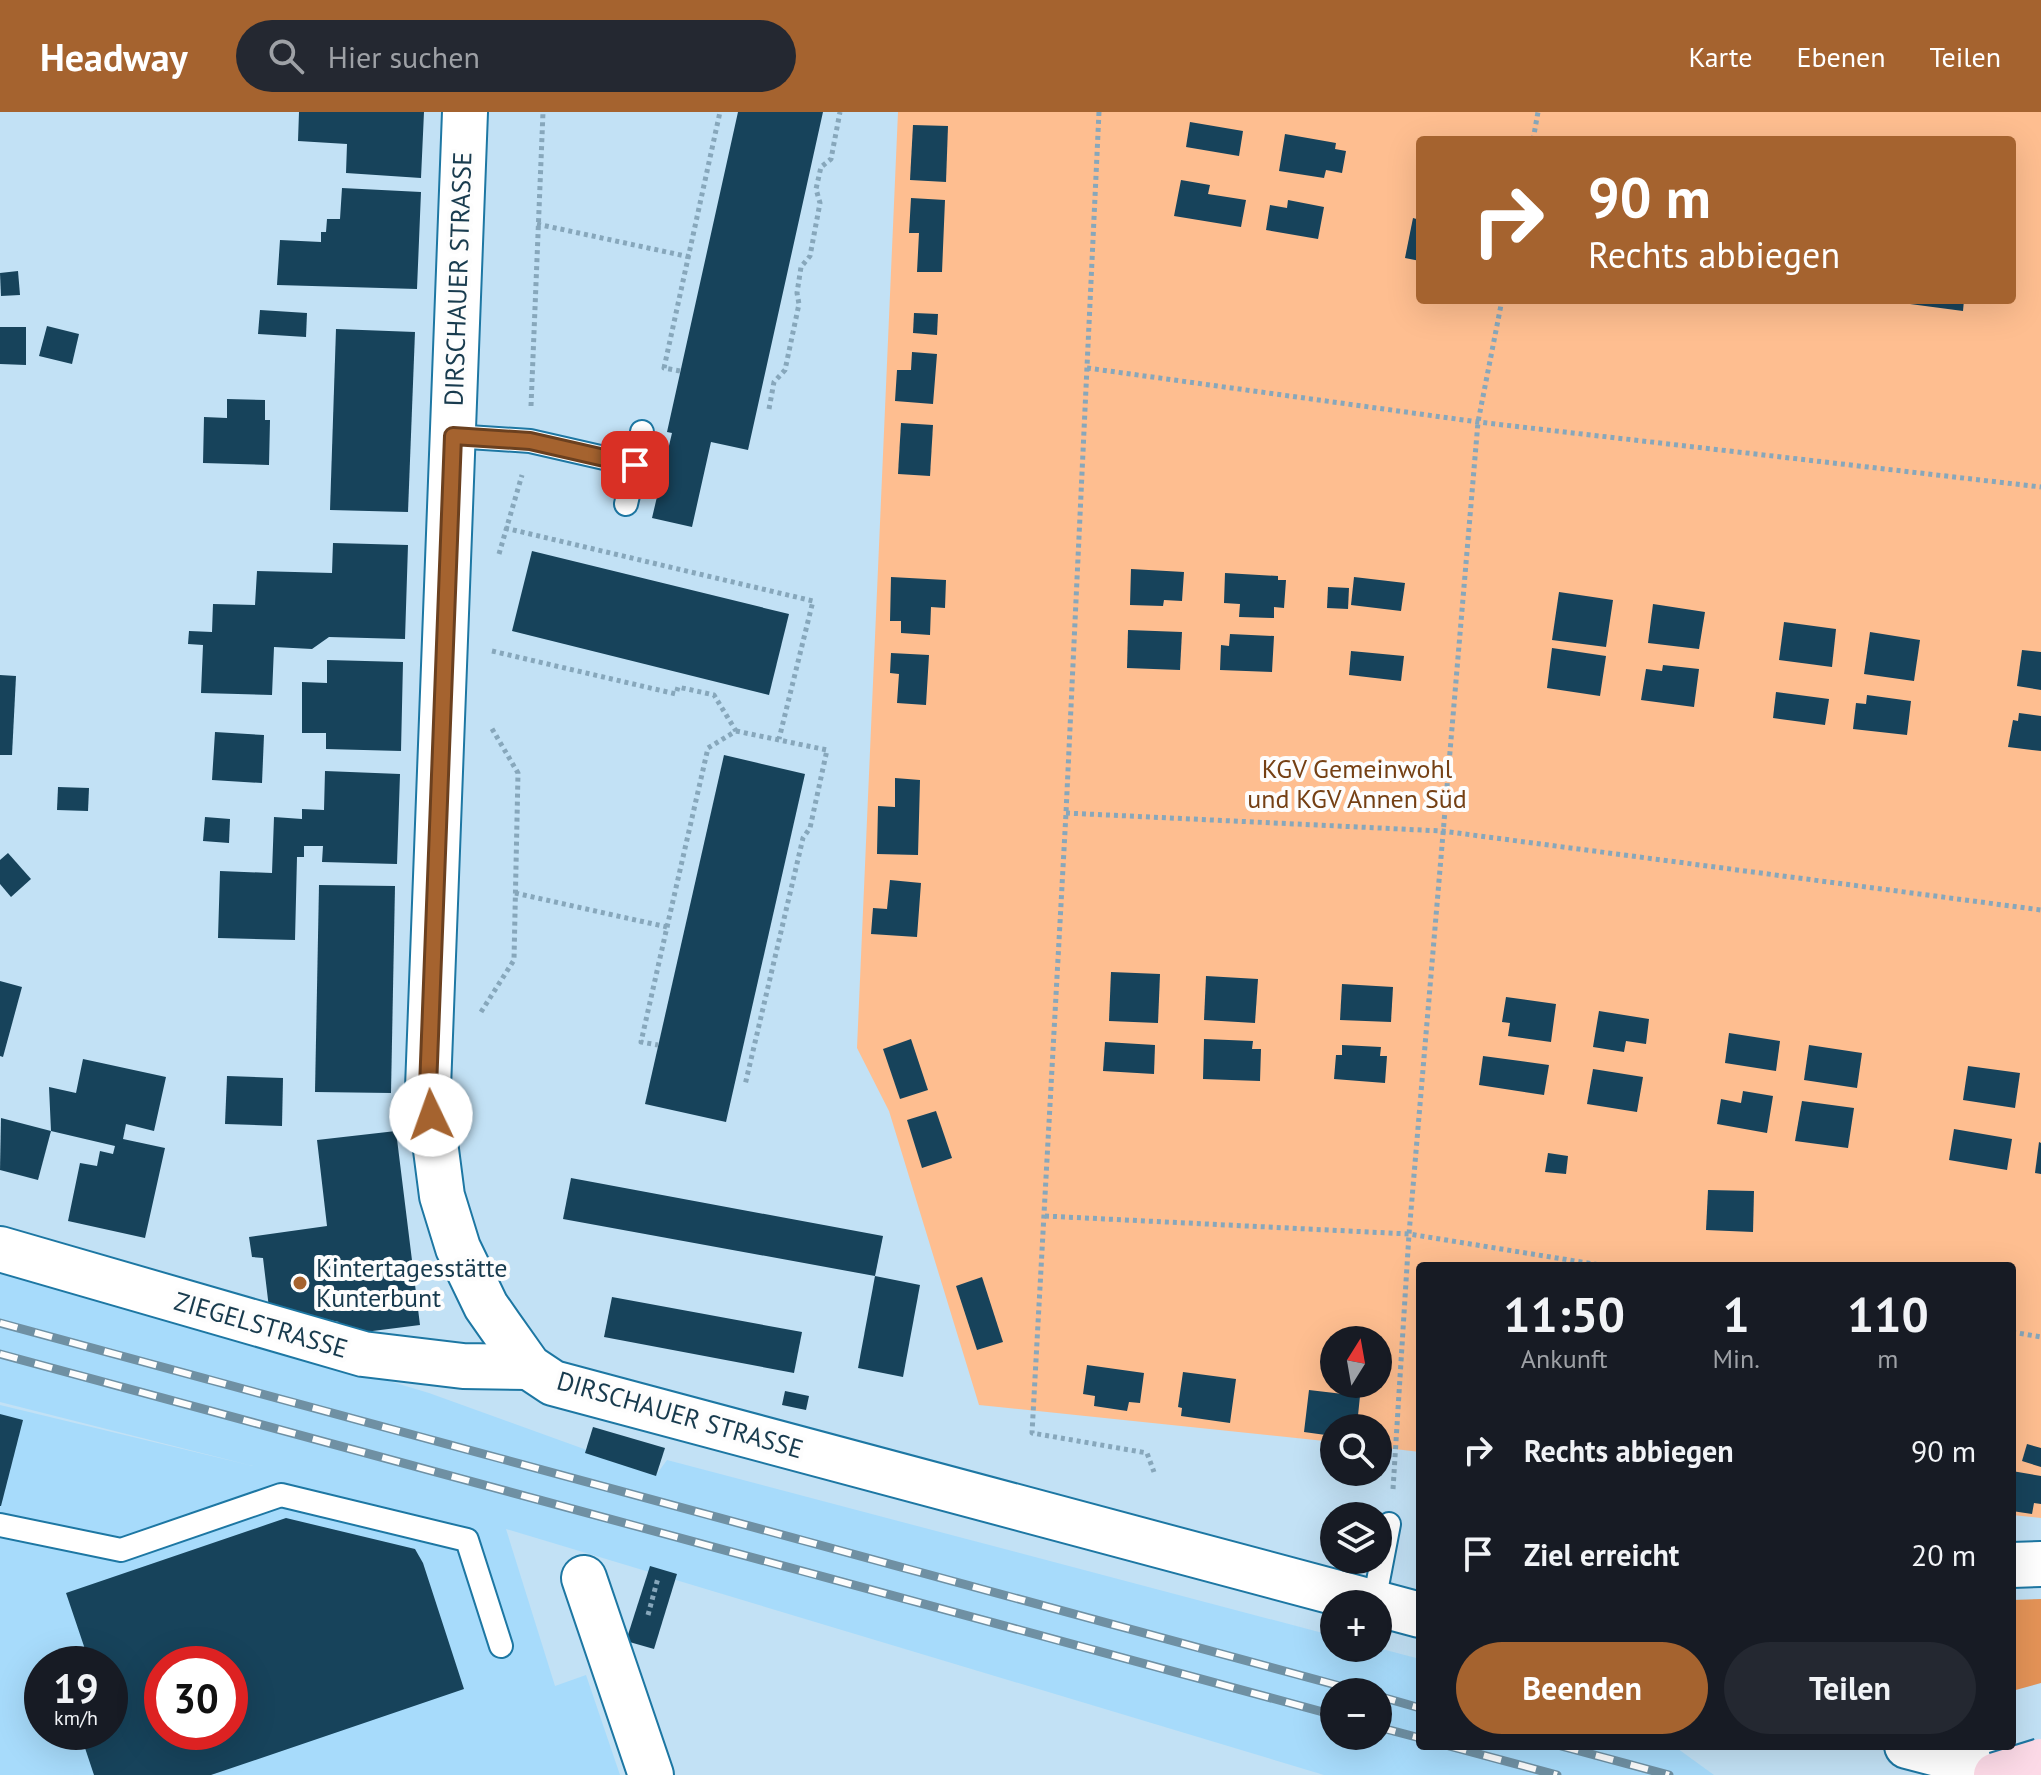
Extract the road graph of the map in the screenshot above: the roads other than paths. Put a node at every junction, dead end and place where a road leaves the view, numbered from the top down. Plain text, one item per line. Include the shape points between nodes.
1 (465, 112) edge
2 (642, 432) dead end
3 (453, 436) junction
4 (635, 465) junction
5 (626, 504) dead end
6 (0, 1249) edge
7 (529, 1367) junction
8 (0, 1525) edge
9 (2041, 1564) edge
10 (2016, 1565) edge
11 (584, 1578) dead end
12 (1329, 1590) edge
13 (1392, 1607) edge
14 (1416, 1614) edge
15 (501, 1646) dead end
16 (1922, 1750) edge
17 (2041, 1761) edge
18 (651, 1775) edge
19 (1996, 1775) edge
20 (2018, 1775) edge

1 - 3 street, DIRSCHAUER STRASSE
2 - 4 lane
3 - 4 lane via 530,441
3 - 7 street, DIRSCHAUER STRASSE via 428,1088 442,1196 458,1248 486,1306
4 - 5 lane
6 - 7 street, ZIEGELSTRASSE via 363,1354 463,1366
7 - 12 street, DIRSCHAUER STRASSE via 553,1383
8 - 15 lane via 121,1550 281,1495 467,1540
9 - 10 street
11 - 18 street
13 - 14 street, DIRSCHAUER STRASSE
16 - 20 street
17 - 19 main road, bridge

